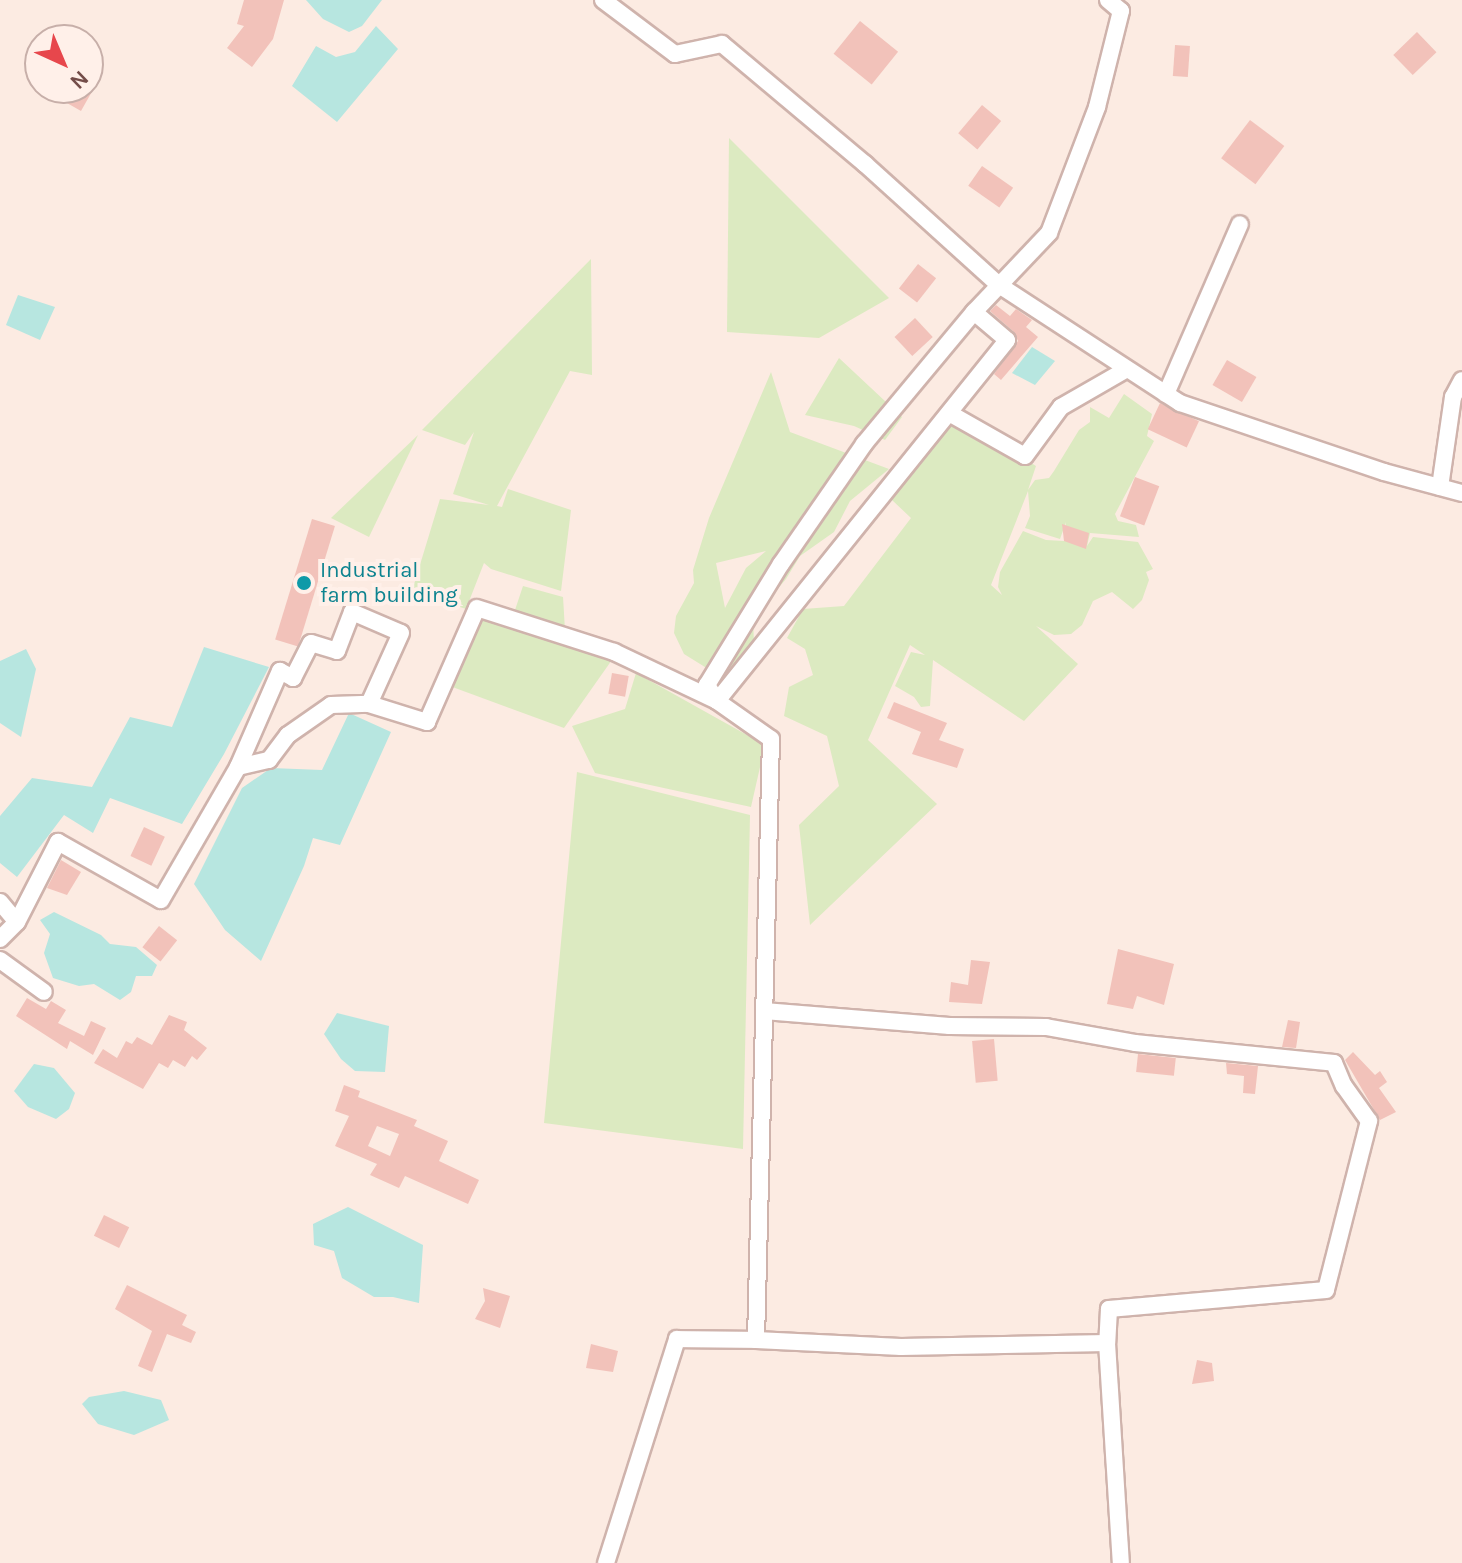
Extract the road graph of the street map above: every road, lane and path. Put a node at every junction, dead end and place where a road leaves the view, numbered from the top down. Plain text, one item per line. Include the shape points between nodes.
1 (603, 0) edge
2 (1119, 4) edge
3 (1240, 224) dead end
4 (999, 285) junction
5 (974, 312) junction
6 (1127, 369) junction
7 (1462, 380) edge
8 (1166, 394) junction
9 (949, 413) junction
10 (1440, 487) junction
11 (1462, 493) edge
12 (717, 701) junction
13 (369, 704) junction
14 (238, 767) junction
15 (0, 902) edge
16 (17, 922) junction
17 (0, 939) edge
18 (0, 960) edge
19 (44, 992) dead end
20 (764, 1011) junction
21 (756, 1340) junction
22 (1107, 1343) junction
23 (606, 1563) edge
24 (1121, 1563) edge

1 - 4 street via 675,54 722,44
2 - 4 street via 1097,107 1049,233
3 - 8 street
4 - 5 street
4 - 6 street
5 - 9 street via 1007,340
5 - 12 street via 864,444 781,564 707,685
6 - 8 street
6 - 9 street via 1061,407 1025,456
7 - 10 street via 1453,397
8 - 10 street via 1180,403
9 - 12 street
10 - 11 street
12 - 13 street via 614,652 477,608 427,722
12 - 20 street via 771,739
13 - 14 street via 331,705 288,735 269,760
13 - 14 street via 401,633 352,612 337,651 311,643 293,678 280,671
14 - 16 street via 161,900 58,842
15 - 16 street
16 - 17 street
18 - 19 street
20 - 21 street
20 - 22 street via 949,1026 1046,1027 1135,1043 1334,1063 1369,1121 1326,1290 1109,1309
21 - 22 street via 901,1347
21 - 23 street via 677,1339
22 - 24 street

